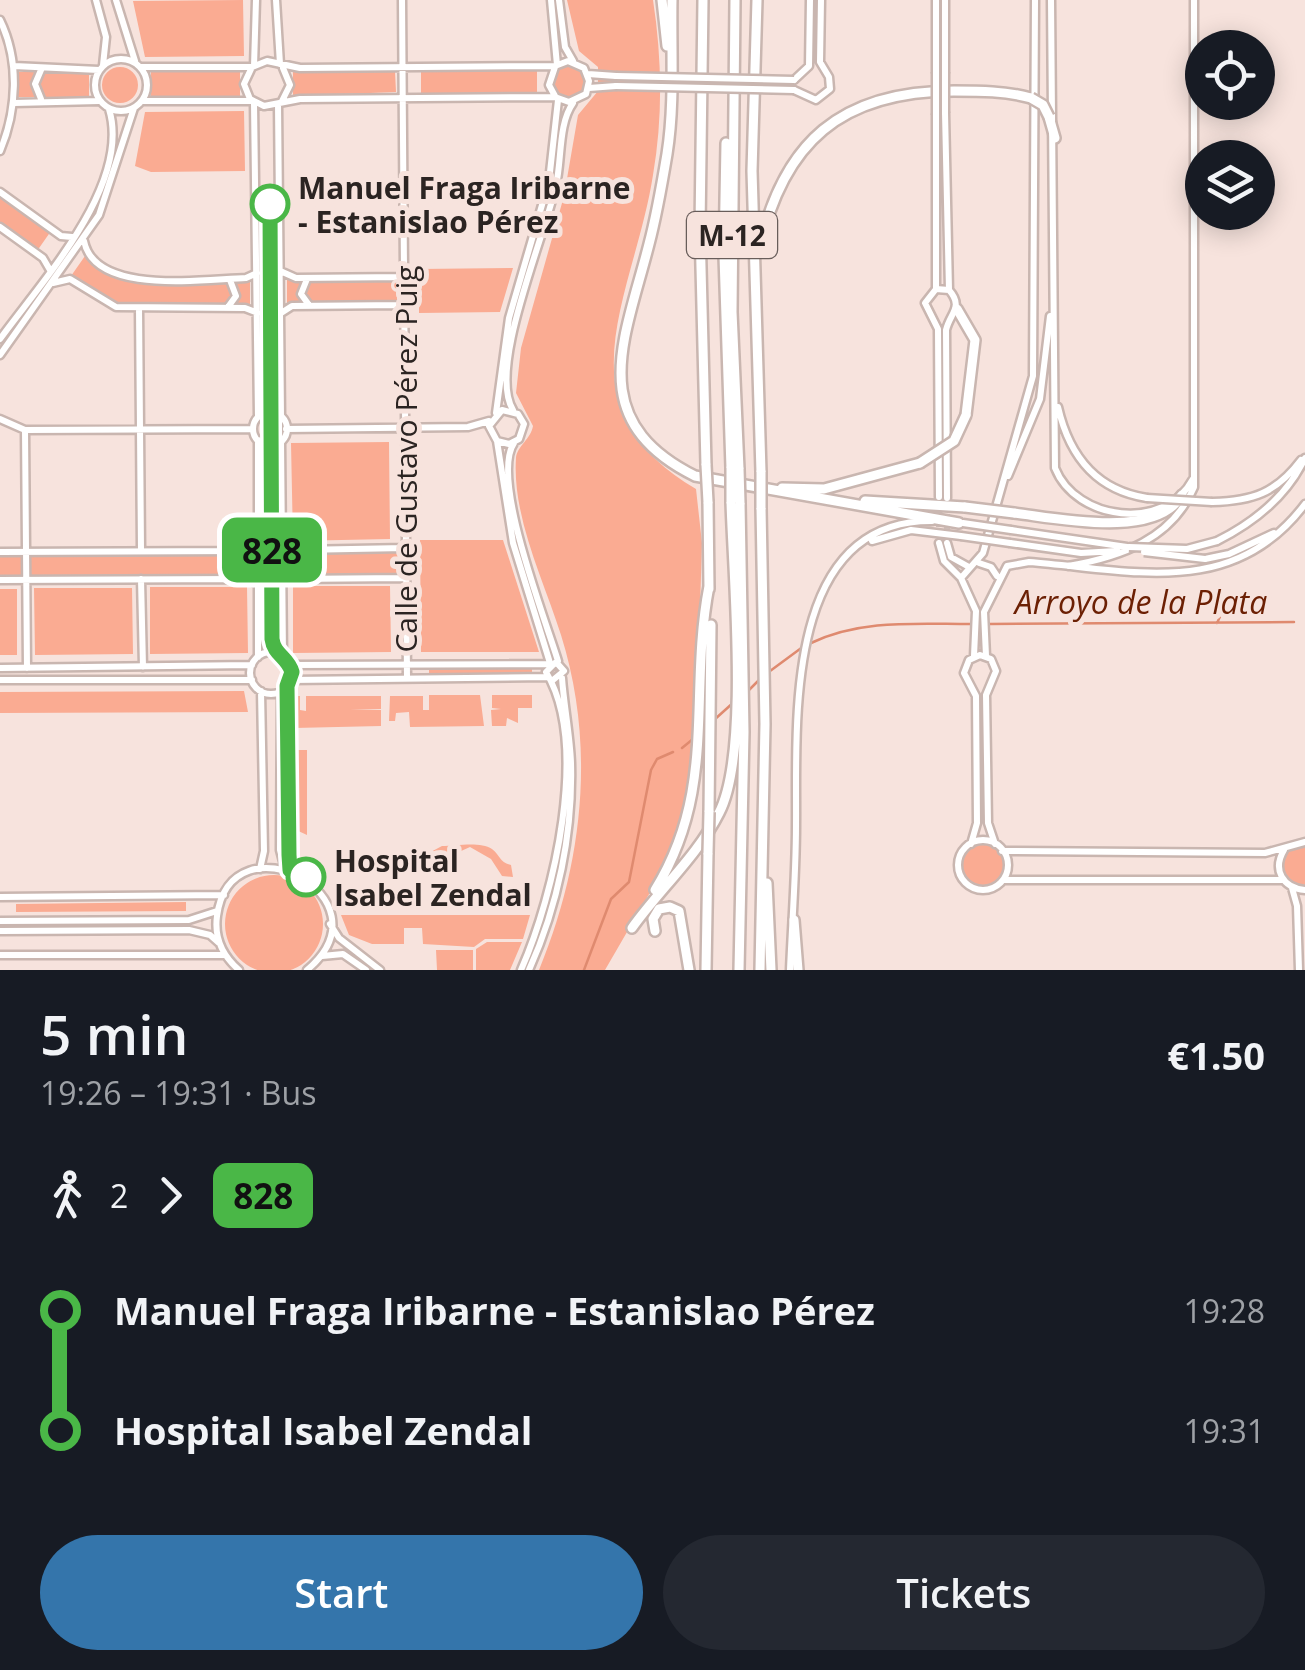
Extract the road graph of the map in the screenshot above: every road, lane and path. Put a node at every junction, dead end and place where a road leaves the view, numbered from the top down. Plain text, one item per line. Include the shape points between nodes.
1 (96, 0) edge
2 (116, 0) edge
3 (256, 0) edge
4 (276, 0) edge
5 (402, 0) edge
6 (551, 0) edge
7 (559, 0) edge
8 (662, 0) edge
9 (672, 0) edge
10 (699, 0) edge
11 (735, 0) edge
12 (756, 0) edge
13 (810, 0) edge
14 (820, 0) edge
15 (936, 0) edge
16 (944, 0) edge
17 (1035, 0) edge
18 (1051, 0) edge
19 (1194, 0) edge
20 (0, 20) edge
21 (573, 62) junction
22 (138, 65) junction
23 (13, 66) junction
24 (253, 66) junction
25 (281, 66) junction
26 (556, 66) junction
27 (402, 67) junction
28 (101, 68) junction
29 (41, 69) junction
30 (808, 69) junction
31 (823, 70) junction
32 (941, 72) junction
33 (588, 74) junction
34 (797, 78) junction
35 (588, 89) junction
36 (798, 91) junction
37 (402, 98) junction
38 (556, 98) junction
39 (100, 100) junction
40 (44, 101) junction
41 (142, 101) junction
42 (575, 101) junction
43 (253, 102) junction
44 (280, 103) junction
45 (13, 104) junction
46 (109, 108) junction
47 (134, 108) junction
48 (941, 114) junction
49 (1055, 138) junction
50 (0, 151) edge
51 (664, 174) junction
52 (2, 194) edge
53 (0, 227) edge
54 (74, 236) junction
55 (84, 239) junction
56 (50, 270) junction
57 (278, 270) junction
58 (258, 272) junction
59 (404, 277) junction
60 (228, 278) junction
61 (308, 278) junction
62 (52, 283) junction
63 (936, 290) junction
64 (949, 290) junction
65 (757, 298) junction
66 (1053, 299) junction
67 (310, 306) junction
68 (404, 306) junction
69 (140, 308) junction
70 (227, 308) junction
71 (957, 309) junction
72 (258, 313) junction
73 (278, 316) junction
74 (934, 318) junction
75 (949, 319) junction
76 (0, 338) edge
77 (0, 355) edge
78 (1055, 396) junction
79 (514, 410) junction
80 (496, 412) junction
81 (280, 416) junction
82 (258, 417) junction
83 (0, 419) edge
84 (490, 420) junction
85 (404, 427) junction
86 (468, 427) junction
87 (286, 428) junction
88 (140, 429) junction
89 (253, 429) junction
90 (25, 430) junction
91 (490, 432) junction
92 (258, 440) junction
93 (281, 440) junction
94 (498, 442) junction
95 (514, 442) junction
96 (1305, 456) edge
97 (1193, 478) junction
98 (749, 488) junction
99 (1182, 496) junction
100 (823, 499) junction
101 (996, 500) junction
102 (736, 503) junction
103 (1305, 504) edge
104 (1295, 517) junction
105 (961, 523) junction
106 (260, 543) junction
107 (281, 544) junction
108 (405, 548) junction
109 (858, 548) junction
110 (1129, 548) junction
111 (141, 550) junction
112 (228, 550) junction
113 (310, 550) junction
114 (0, 552) edge
115 (26, 552) junction
116 (979, 563) junction
117 (1068, 566) junction
118 (968, 567) junction
119 (998, 577) junction
120 (312, 578) junction
121 (405, 578) junction
122 (962, 578) junction
123 (229, 579) junction
124 (0, 580) edge
125 (26, 580) junction
126 (142, 580) junction
127 (260, 584) junction
128 (280, 585) junction
129 (971, 598) junction
130 (988, 599) junction
131 (283, 656) junction
132 (974, 656) junction
133 (986, 656) junction
134 (258, 657) junction
135 (552, 663) junction
136 (252, 664) junction
137 (290, 665) junction
138 (406, 665) junction
139 (143, 667) junction
140 (0, 668) edge
141 (27, 668) junction
142 (562, 677) junction
143 (406, 678) junction
144 (550, 678) junction
145 (0, 680) edge
146 (252, 680) junction
147 (291, 680) junction
148 (972, 684) junction
149 (989, 684) junction
150 (261, 691) junction
151 (281, 691) junction
152 (706, 700) junction
153 (739, 732) junction
154 (1305, 842) edge
155 (971, 844) junction
156 (995, 844) junction
157 (1284, 849) junction
158 (1002, 851) junction
159 (764, 852) junction
160 (285, 868) junction
161 (260, 869) junction
162 (1002, 880) junction
163 (1282, 880) junction
164 (1292, 888) junction
165 (1305, 890) edge
166 (224, 894) junction
167 (0, 896) edge
168 (645, 909) junction
169 (218, 910) junction
170 (794, 920) junction
171 (0, 921) edge
172 (330, 924) junction
173 (632, 928) dead end
174 (0, 930) edge
175 (654, 931) dead end
176 (219, 944) junction
177 (0, 954) edge
178 (225, 955) junction
179 (320, 956) junction
180 (240, 970) edge
181 (306, 970) edge
182 (366, 970) edge
183 (380, 970) edge
184 (520, 970) edge
185 (530, 970) edge
186 (689, 970) edge
187 (706, 970) edge
188 (739, 970) edge
189 (760, 970) edge
190 (771, 970) edge
191 (790, 970) edge
192 (798, 970) edge
193 (1299, 970) edge

1 - 28 street via 106,38
2 - 22 street
3 - 24 street
4 - 25 street
5 - 27 street, Calle de Gustavo Pérez Puig
6 - 26 street
7 - 21 street
8 - 51 highway via 668,64
9 - 51 highway
10 - 152 highway, bridge
11 - 102 highway, M-12, bridge
12 - 65 highway, M-12
13 - 30 street
14 - 31 street
15 - 32 street
16 - 32 street
17 - 101 street via 1036,350 1028,408
18 - 49 street
19 - 97 street
20 - 23 street
21 - 26 street
21 - 33 street
22 - 24 street
22 - 28 street via 115,59
22 - 41 street via 147,88
23 - 29 street
23 - 45 street
24 - 25 street
24 - 43 street via 244,84
25 - 27 street
25 - 44 street via 290,84
26 - 27 street
26 - 38 street via 549,78
27 - 37 street, Calle de Gustavo Pérez Puig
28 - 29 street
28 - 39 street via 94,86
29 - 40 street via 36,88
30 - 31 street
30 - 34 street
31 - 36 street via 831,83 826,96 812,100
32 - 48 street, bridge
33 - 34 street, bridge
33 - 35 street
34 - 36 street
35 - 36 street, bridge
35 - 42 street
37 - 38 street
37 - 44 street
37 - 59 street, Calle de Gustavo Pérez Puig
38 - 42 street
38 - 80 street via 549,182 509,318
39 - 40 street
39 - 46 street
40 - 45 street
41 - 43 street
41 - 47 street
42 - 79 street via 516,318 507,386
43 - 44 street
43 - 58 street
44 - 57 street
45 - 50 street
46 - 47 street
46 - 54 street via 113,147
47 - 55 street via 114,180
48 - 63 street
48 - 64 street
49 - 65 highway, bridge via 1043,105 1031,98 926,91 866,104 834,120 808,141 779,182 759,250
49 - 66 street
51 - 98 highway via 619,354 624,404 659,455 695,476
52 - 54 street via 61,236
53 - 56 street
54 - 56 street
55 - 60 street via 90,257 122,279
55 - 62 street
56 - 76 street
57 - 61 street
57 - 73 street
58 - 60 street
58 - 72 street
59 - 61 street
59 - 68 street, Calle de Gustavo Pérez Puig
60 - 70 street via 237,291
61 - 67 street via 301,294
62 - 69 street via 70,279 111,306
62 - 77 street
63 - 64 street
63 - 74 street via 925,303
64 - 71 street
65 - 159 highway, M-12, bridge
66 - 78 street
66 - 101 street via 1040,400
67 - 68 street
67 - 73 street via 288,307
68 - 85 street, Calle de Gustavo Pérez Puig
69 - 70 street
69 - 88 street
70 - 72 street
71 - 75 street
71 - 98 highway, bridge via 975,340 966,415 954,441 920,463 824,488
72 - 82 street
73 - 81 street
74 - 75 street
74 - 75 street via 943,498
78 - 96 street, bridge via 1078,459 1114,489 1147,498 1261,497
78 - 99 street via 1055,468 1071,495 1117,512 1153,510
79 - 80 street
79 - 95 street via 524,424
80 - 84 street
81 - 82 street
81 - 87 street
82 - 89 street
83 - 90 street
84 - 86 street
84 - 91 street
85 - 86 street
85 - 87 street
85 - 108 street, Calle de Gustavo Pérez Puig
86 - 91 street
87 - 93 street
88 - 89 street
88 - 90 street
88 - 111 street
89 - 92 street
90 - 115 street
91 - 94 street
92 - 93 street
92 - 106 street
93 - 107 street
94 - 95 street
94 - 135 street via 507,520
95 - 135 street via 507,458 515,518
96 - 110 street, bridge via 1293,481 1260,514 1218,540 1187,548
97 - 99 street
97 - 110 street via 1191,495 1169,527
98 - 100 highway
99 - 100 highway, bridge via 1171,509 1124,522
100 - 105 highway
101 - 116 street
102 - 153 highway
102 - 153 highway, M-12 via 744,660
103 - 104 street
104 - 110 street, bridge via 1244,548 1205,559
104 - 117 street via 1269,543 1208,571
105 - 109 street via 898,524
105 - 110 street, bridge
106 - 112 street
106 - 127 street
107 - 113 street
107 - 128 street
108 - 113 street
108 - 121 street, Calle de Gustavo Pérez Puig
109 - 110 street, bridge via 900,531 1081,553
109 - 170 street via 820,599 803,653
110 - 117 street
111 - 112 street
111 - 115 street
112 - 123 street via 238,564
113 - 120 street via 302,564
114 - 115 street
115 - 125 street
116 - 118 street
116 - 119 street
117 - 119 street via 1013,564
118 - 122 street
118 - 122 street via 943,543 944,561
119 - 130 street
120 - 121 street
120 - 128 street
121 - 138 street, Calle de Gustavo Pérez Puig
122 - 129 street
123 - 126 street
123 - 127 street
124 - 125 street
125 - 126 street
125 - 141 street
126 - 139 street
127 - 134 street
128 - 131 street
129 - 130 street
129 - 132 street
130 - 133 street
131 - 134 street
131 - 137 street
132 - 133 street
132 - 148 street via 964,672
133 - 149 street via 996,671
134 - 136 street
135 - 138 street
135 - 142 street via 564,669
135 - 144 street
136 - 139 street
136 - 146 street
137 - 138 street
137 - 147 street
138 - 143 street, Calle de Gustavo Pérez Puig
139 - 141 street
140 - 141 street
142 - 144 street
142 - 185 street via 569,824
143 - 144 street
143 - 147 street
144 - 184 street via 562,732 561,823 543,910
145 - 146 street
146 - 150 street
147 - 151 street
148 - 149 street
148 - 155 street via 977,823
149 - 156 street via 988,823
150 - 151 street
150 - 161 street
151 - 160 street
152 - 168 highway via 684,833
152 - 187 highway, bridge
153 - 168 highway via 719,813
153 - 188 highway, M-12
154 - 157 street
155 - 156 street
155 - 162 street via 958,861 964,882 984,890
156 - 158 street
157 - 158 street
157 - 163 street
158 - 162 street
159 - 189 highway, M-12
159 - 190 highway
160 - 161 street
160 - 172 street via 318,889
161 - 166 street
162 - 163 street
163 - 164 street
164 - 165 street
164 - 193 street
166 - 167 street
166 - 169 street
168 - 173 highway
169 - 171 street via 189,920
169 - 176 street
170 - 191 street
170 - 192 highway
172 - 179 street
172 - 183 street
174 - 176 street via 189,930
175 - 186 highway via 659,909 680,911
176 - 178 street
177 - 178 street
178 - 180 street
179 - 181 street
179 - 182 street via 342,954

